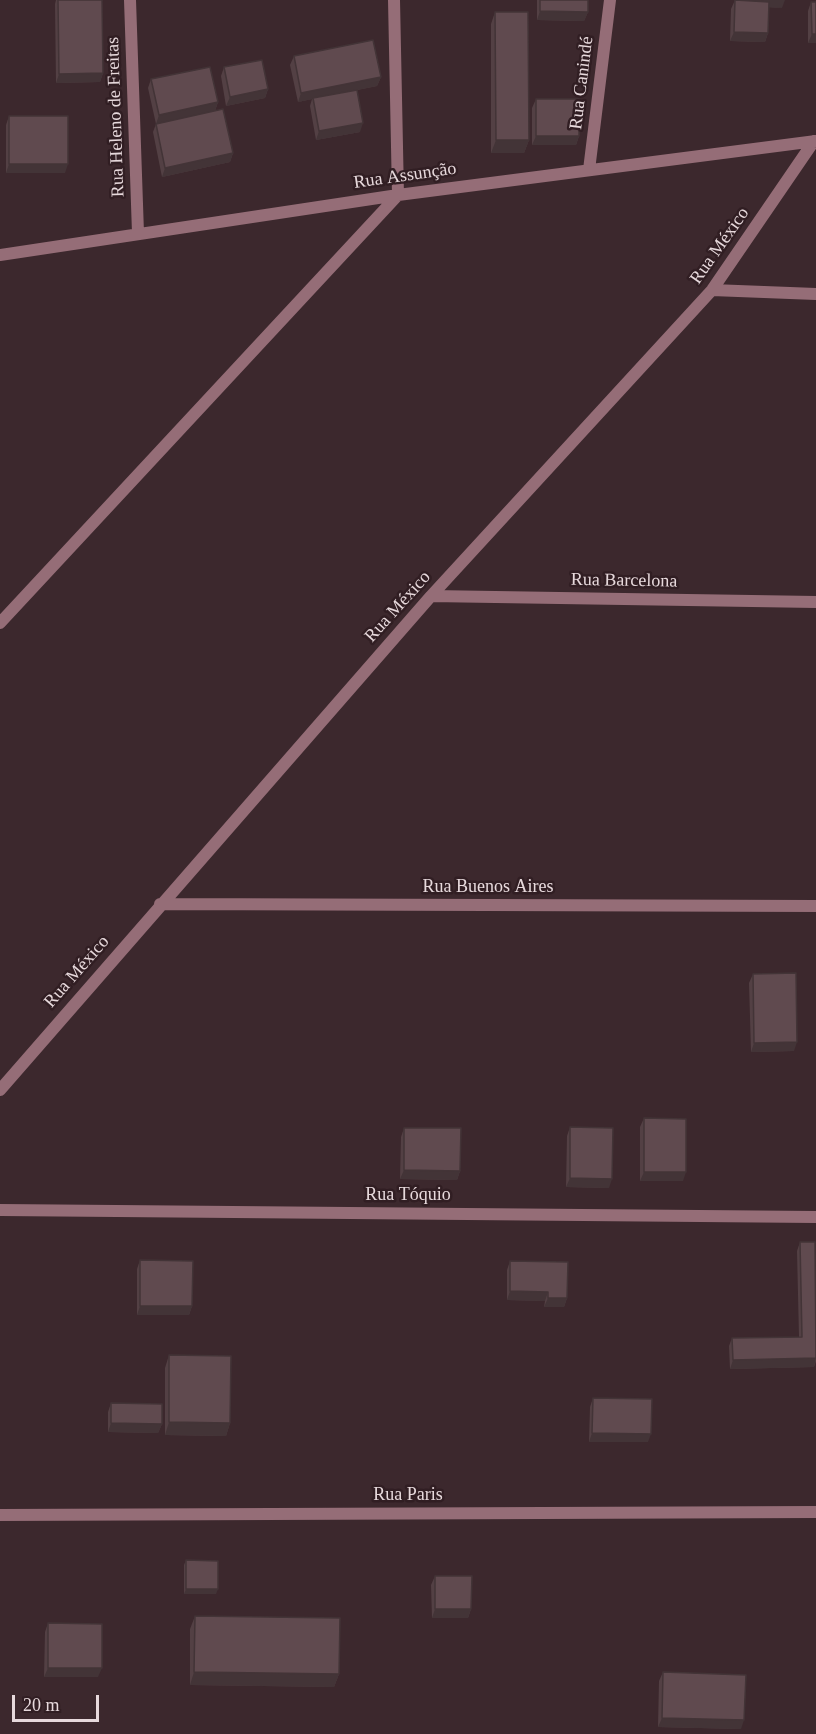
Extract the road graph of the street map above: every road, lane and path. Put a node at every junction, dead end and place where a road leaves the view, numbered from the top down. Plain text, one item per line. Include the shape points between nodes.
1 (130, 0) edge
2 (394, 0) edge
3 (610, 0) edge
4 (815, 141) edge
5 (589, 170) junction
6 (398, 195) junction
7 (138, 233) junction
8 (0, 255) edge
9 (712, 290) junction
10 (816, 294) edge
11 (431, 596) junction
12 (816, 602) edge
13 (0, 623) edge
14 (160, 904) junction
15 (816, 906) edge
16 (0, 1090) edge
17 (0, 1210) edge
18 (816, 1217) edge
19 (816, 1512) edge
20 (0, 1515) edge

1 - 7 street, Rua Heleno de Freitas
2 - 6 street
3 - 5 street, Rua Canindé
4 - 5 street, Rua Assunção
4 - 9 street, Rua México
5 - 6 street, Rua Assunção
6 - 7 street, Rua Assunção
6 - 13 street
7 - 8 street, Rua Assunção
9 - 10 street
9 - 11 street, Rua México
11 - 12 street, Rua Barcelona
11 - 14 street, Rua México
14 - 15 street, Rua Buenos Aires
14 - 16 street, Rua México
17 - 18 street, Rua Tóquio
19 - 20 street, Rua Paris

